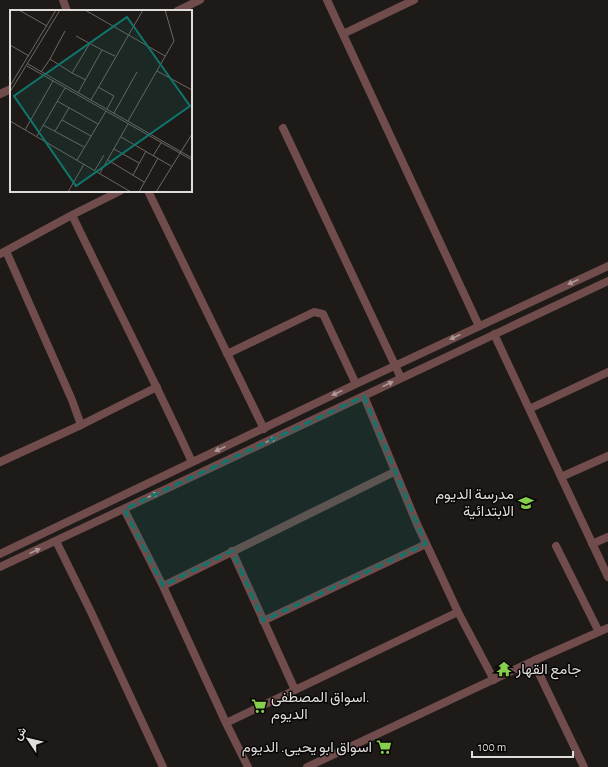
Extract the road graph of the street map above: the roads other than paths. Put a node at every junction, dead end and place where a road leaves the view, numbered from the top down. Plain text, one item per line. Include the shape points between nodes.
1 (63, 0) edge
2 (200, 0) edge
3 (327, 0) edge
4 (414, 0) edge
5 (67, 10) edge
6 (179, 10) edge
7 (343, 34) junction
8 (10, 89) edge
9 (0, 94) edge
10 (282, 128) dead end
11 (118, 192) edge
12 (148, 192) edge
13 (72, 215) junction
14 (3, 253) edge
15 (608, 266) edge
16 (608, 281) edge
17 (479, 326) junction
18 (494, 334) junction
19 (227, 354) junction
20 (395, 365) junction
21 (608, 372) edge
22 (401, 378) junction
23 (356, 384) junction
24 (157, 387) junction
25 (364, 396) junction
26 (529, 409) junction
27 (81, 425) junction
28 (264, 428) junction
29 (608, 456) edge
30 (0, 462) edge
31 (192, 462) junction
32 (394, 472) junction
33 (561, 477) junction
34 (124, 509) junction
35 (608, 537) edge
36 (56, 541) junction
37 (426, 544) junction
38 (592, 544) junction
39 (556, 546) dead end
40 (232, 551) junction
41 (0, 554) edge
42 (0, 567) edge
43 (608, 577) edge
44 (163, 586) junction
45 (458, 612) junction
46 (263, 621) junction
47 (608, 628) edge
48 (599, 632) junction
49 (534, 661) junction
50 (494, 680) junction
51 (295, 690) junction
52 (226, 723) junction
53 (163, 767) edge
54 (248, 767) edge
55 (307, 767) edge
56 (584, 767) edge

1 - 5 street
2 - 6 street
3 - 7 street
4 - 7 street
7 - 17 street
8 - 9 street
10 - 20 street
11 - 13 street
12 - 19 street
13 - 14 street
13 - 24 street
14 - 27 street via 72,400
15 -> 17 street
16 - 18 street
17 -> 20 street
18 - 22 street
18 - 26 street
19 - 23 street via 314,312 319,312 323,314
19 - 28 street
20 - 22 street
20 - 23 street
21 - 26 street
25 -> 22 street
23 -> 28 street
24 - 27 street
24 - 31 street
25 - 32 street
34 -> 25 street
26 - 33 street
27 - 30 street
28 -> 31 street
29 - 33 street
31 - 41 street
32 - 37 street
32 - 40 street
33 - 38 street
34 - 36 street
34 - 44 street
35 - 38 street
42 -> 36 street
36 - 53 street
37 - 45 street
37 - 46 street
38 - 43 street
39 - 48 street
40 - 44 street
40 - 46 street
44 - 52 street
45 - 50 street
45 - 51 street
46 - 51 street
47 - 48 street
48 - 49 street
49 - 50 street
49 - 56 street
50 - 55 street
51 - 52 street
52 - 54 street

